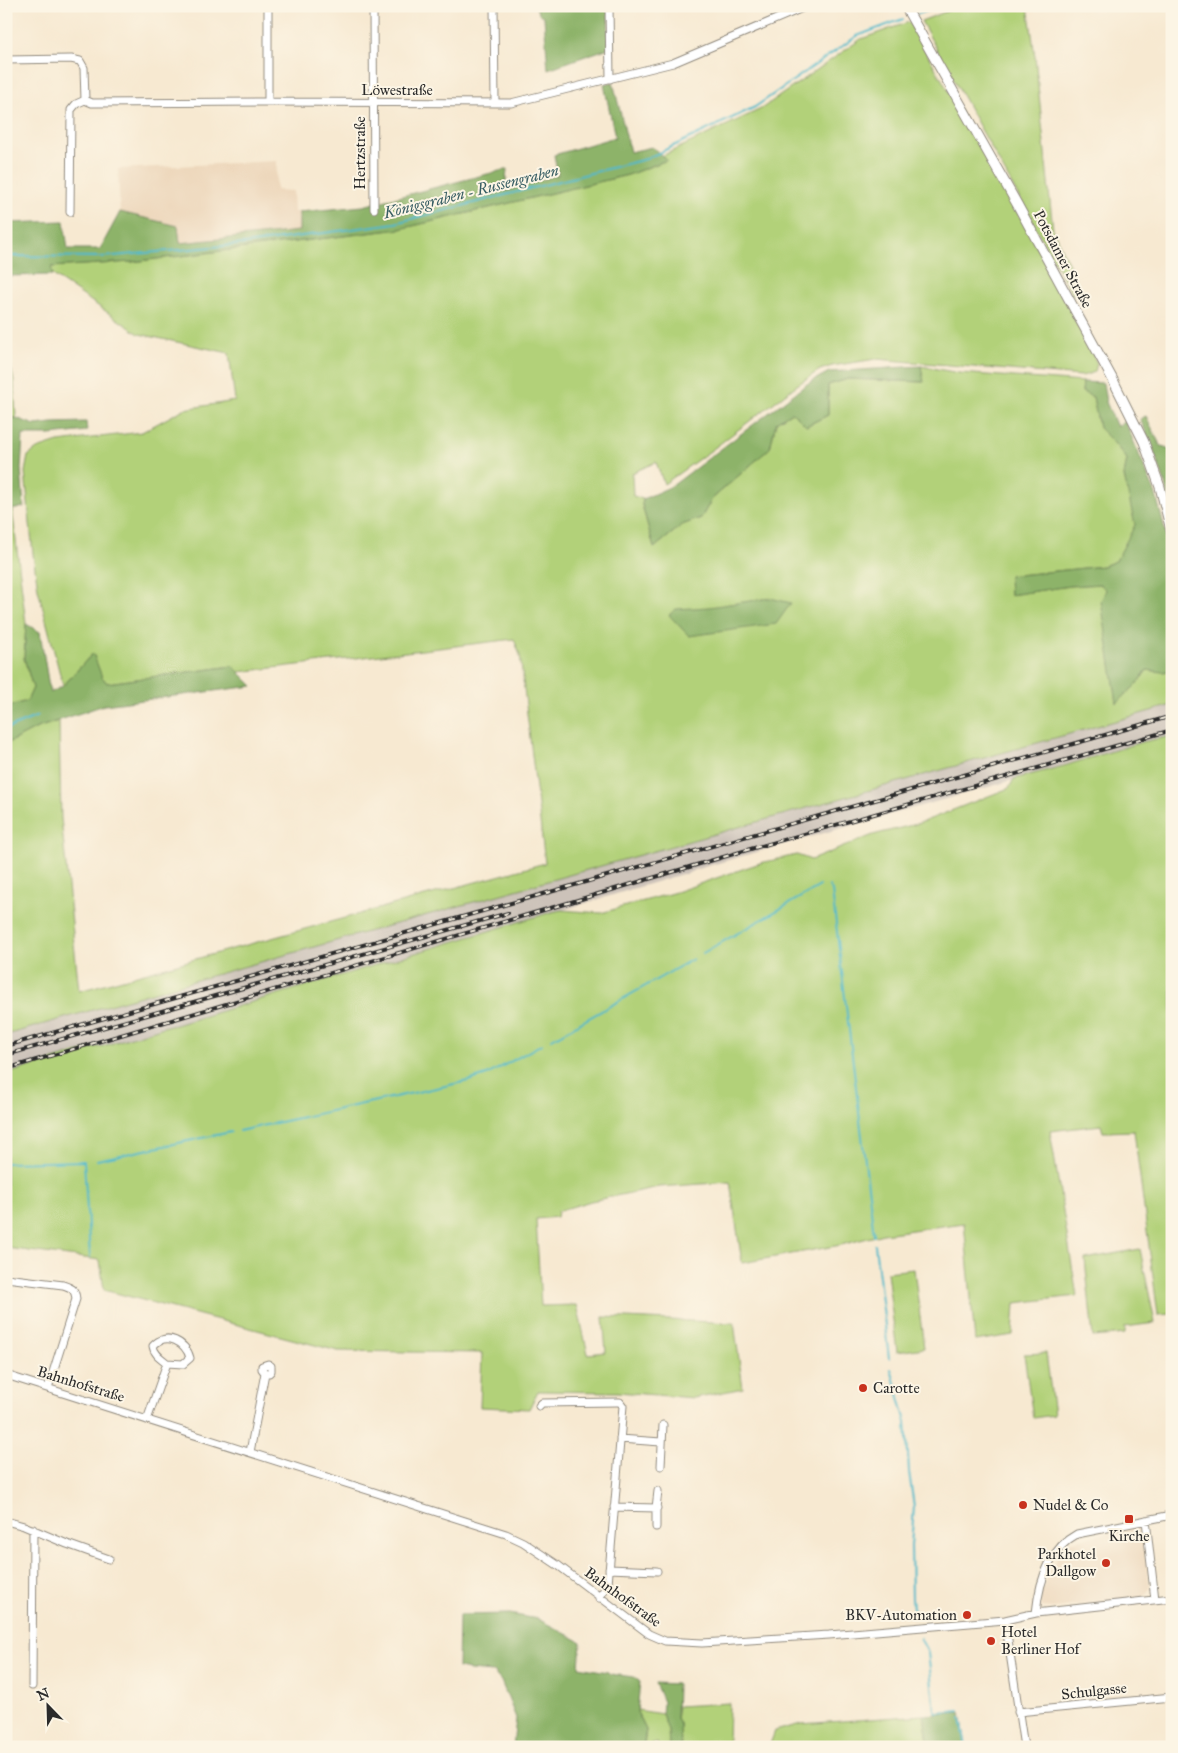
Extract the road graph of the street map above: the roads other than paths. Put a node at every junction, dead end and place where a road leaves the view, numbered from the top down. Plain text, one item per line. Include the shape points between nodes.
1 (268, 6) edge
2 (373, 6) edge
3 (494, 6) edge
4 (609, 6) edge
5 (807, 6) edge
6 (906, 6) edge
7 (6, 60) edge
8 (610, 79) junction
9 (84, 100) junction
10 (268, 102) junction
11 (374, 104) junction
12 (495, 104) junction
13 (374, 210) dead end
14 (70, 212) dead end
15 (1172, 534) edge
16 (6, 1278) edge
17 (167, 1363) junction
18 (266, 1373) dead end
19 (6, 1376) edge
20 (48, 1388) junction
21 (539, 1406) dead end
22 (148, 1420) junction
23 (663, 1425) dead end
24 (620, 1439) junction
25 (662, 1442) junction
26 (250, 1452) junction
27 (661, 1466) dead end
28 (658, 1491) dead end
29 (614, 1507) junction
30 (657, 1508) junction
31 (1172, 1515) edge
32 (1146, 1520) junction
33 (6, 1521) edge
34 (656, 1527) dead end
35 (33, 1529) junction
36 (109, 1558) dead end
37 (609, 1569) junction
38 (657, 1571) dead end
39 (599, 1598) junction
40 (1172, 1598) edge
41 (1155, 1600) junction
42 (1036, 1612) junction
43 (1005, 1620) junction
44 (32, 1686) dead end
45 (1172, 1697) edge
46 (1018, 1712) junction
47 (1024, 1747) edge

1 - 10 street
2 - 11 street, Hertzstraße
3 - 12 street
4 - 8 street
5 - 8 street, Löwestraße via 673,63
6 - 15 street, Potsdamer Straße via 1113,380 1144,442
7 - 9 street via 80,61 84,68
8 - 12 street, Löwestraße
9 - 10 street, Löwestraße via 92,103
9 - 14 street via 71,110
10 - 11 street, Löwestraße
11 - 12 street, Löwestraße
11 - 13 street, Hertzstraße
16 - 20 street via 63,1285 75,1291 76,1299
17 - 17 street via 183,1364 190,1358 183,1344 169,1339 156,1342 153,1350
17 - 22 street
18 - 26 street
19 - 20 street, Bahnhofstraße
20 - 22 street, Bahnhofstraße
21 - 24 street via 542,1403 620,1402 623,1409
22 - 26 street, Bahnhofstraße
23 - 25 street
24 - 25 street
24 - 29 street
25 - 27 street
26 - 39 street, Bahnhofstraße via 506,1534 559,1566
28 - 30 street
29 - 30 street
29 - 37 street
30 - 34 street
31 - 32 street
32 - 41 street
32 - 42 street via 1066,1539 1058,1547 1038,1589
33 - 35 street
35 - 36 street
35 - 44 street
37 - 38 street
37 - 39 street via 608,1584
39 - 43 street, Bahnhofstraße via 654,1637 670,1642 723,1642
40 - 41 street, Bahnhofstraße
41 - 42 street, Bahnhofstraße
42 - 43 street, Bahnhofstraße
43 - 46 street
45 - 46 street, Schulgasse
46 - 47 street

